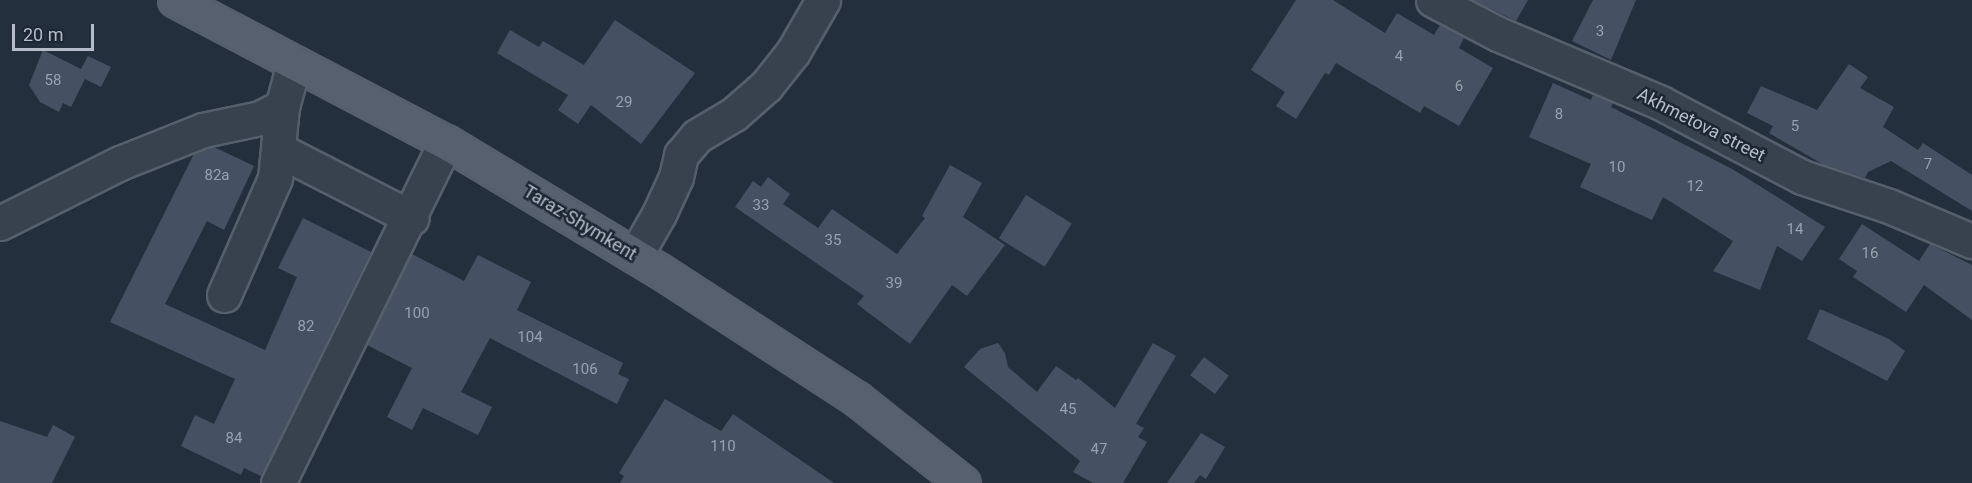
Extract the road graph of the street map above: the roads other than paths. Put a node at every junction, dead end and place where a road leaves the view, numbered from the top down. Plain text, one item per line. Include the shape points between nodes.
1 (823, 0) edge
2 (1433, 0) edge
3 (181, 1) edge
4 (294, 63) junction
5 (282, 107) junction
6 (446, 142) junction
7 (279, 150) junction
8 (412, 218) junction
9 (0, 223) edge
10 (1972, 241) edge
11 (635, 256) junction
12 (224, 295) dead end
13 (278, 483) edge
14 (963, 483) edge

1 - 11 street via 793,52 766,86 734,114 697,136 681,155 676,177
2 - 10 street, Akhmetova street via 1498,34 1661,103 1802,177 1889,206
3 - 4 main road, Taraz-Shymkent
4 - 5 street
4 - 6 main road, Taraz-Shymkent
5 - 7 street
5 - 9 street via 260,118 203,130 120,164
6 - 8 street
6 - 11 main road, Taraz-Shymkent
7 - 8 street
7 - 12 street via 262,215
8 - 13 street via 395,244
11 - 14 main road, Taraz-Shymkent via 857,399

